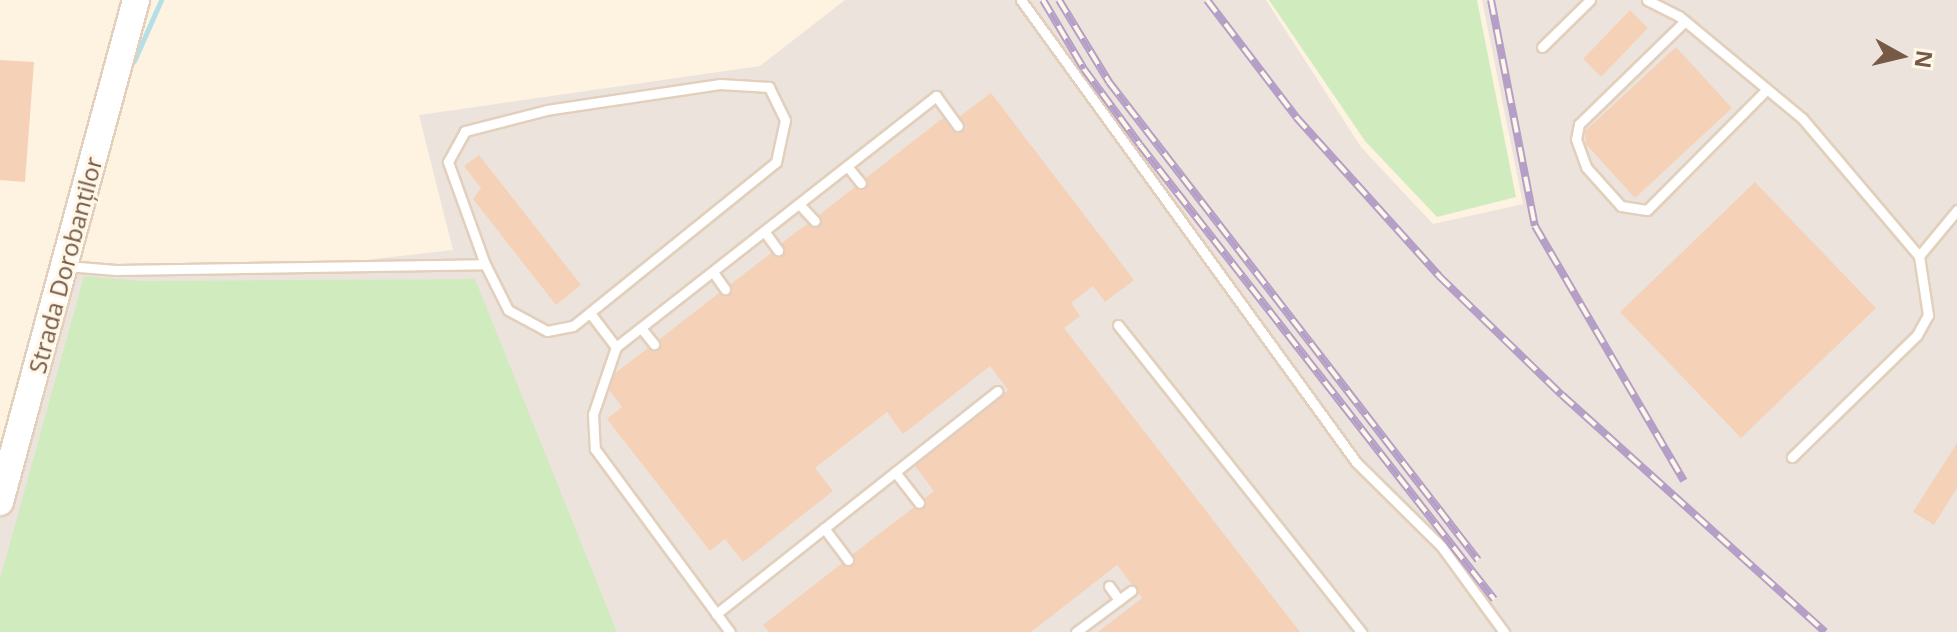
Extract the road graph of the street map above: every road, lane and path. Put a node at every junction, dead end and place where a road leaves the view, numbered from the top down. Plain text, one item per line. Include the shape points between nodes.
1 (139, 0) edge
2 (1590, 0) edge
3 (1647, 0) edge
4 (1021, 1) edge
5 (1685, 21) junction
6 (1542, 47) dead end
7 (1767, 89) junction
8 (958, 126) dead end
9 (847, 166) junction
10 (861, 183) dead end
11 (799, 204) junction
12 (1957, 210) edge
13 (815, 221) dead end
14 (764, 231) junction
15 (778, 250) dead end
16 (1919, 256) junction
17 (485, 264) junction
18 (67, 266) junction
19 (713, 272) junction
20 (725, 289) dead end
21 (590, 313) junction
22 (1118, 325) dead end
23 (641, 328) junction
24 (654, 344) dead end
25 (616, 347) junction
26 (997, 391) dead end
27 (1792, 457) dead end
28 (895, 472) junction
29 (0, 502) edge
30 (919, 503) dead end
31 (824, 528) junction
32 (848, 560) dead end
33 (1109, 586) dead end
34 (1131, 591) dead end
35 (1119, 600) junction
36 (716, 614) junction
37 (730, 632) edge
38 (1076, 632) edge
39 (1361, 632) edge
40 (1504, 632) edge

1 - 18 main road, Strada Dorobanților
2 - 6 lane
3 - 5 lane
4 - 40 lane via 1356,462 1441,546
5 - 7 lane
5 - 7 lane via 1579,124 1576,139 1586,167 1621,206 1647,210
7 - 16 lane via 1802,118
8 - 9 lane via 936,96
9 - 10 lane
9 - 11 lane
11 - 13 lane
11 - 14 lane
12 - 16 lane
14 - 15 lane
14 - 19 lane
16 - 27 lane via 1928,315 1917,335
17 - 18 lane via 116,270
17 - 21 lane via 508,310 547,331 573,326
17 - 21 lane via 448,162 465,131 547,110 720,84 769,87 785,120 776,162
18 - 29 main road, Strada Dorobanților
19 - 20 lane
19 - 23 lane
21 - 25 lane
22 - 39 lane
23 - 24 lane
23 - 25 lane
25 - 36 lane via 593,414 595,449
26 - 28 lane
28 - 30 lane
28 - 31 lane
31 - 32 lane
31 - 36 lane
33 - 35 lane
34 - 35 lane
35 - 38 lane
36 - 37 lane

